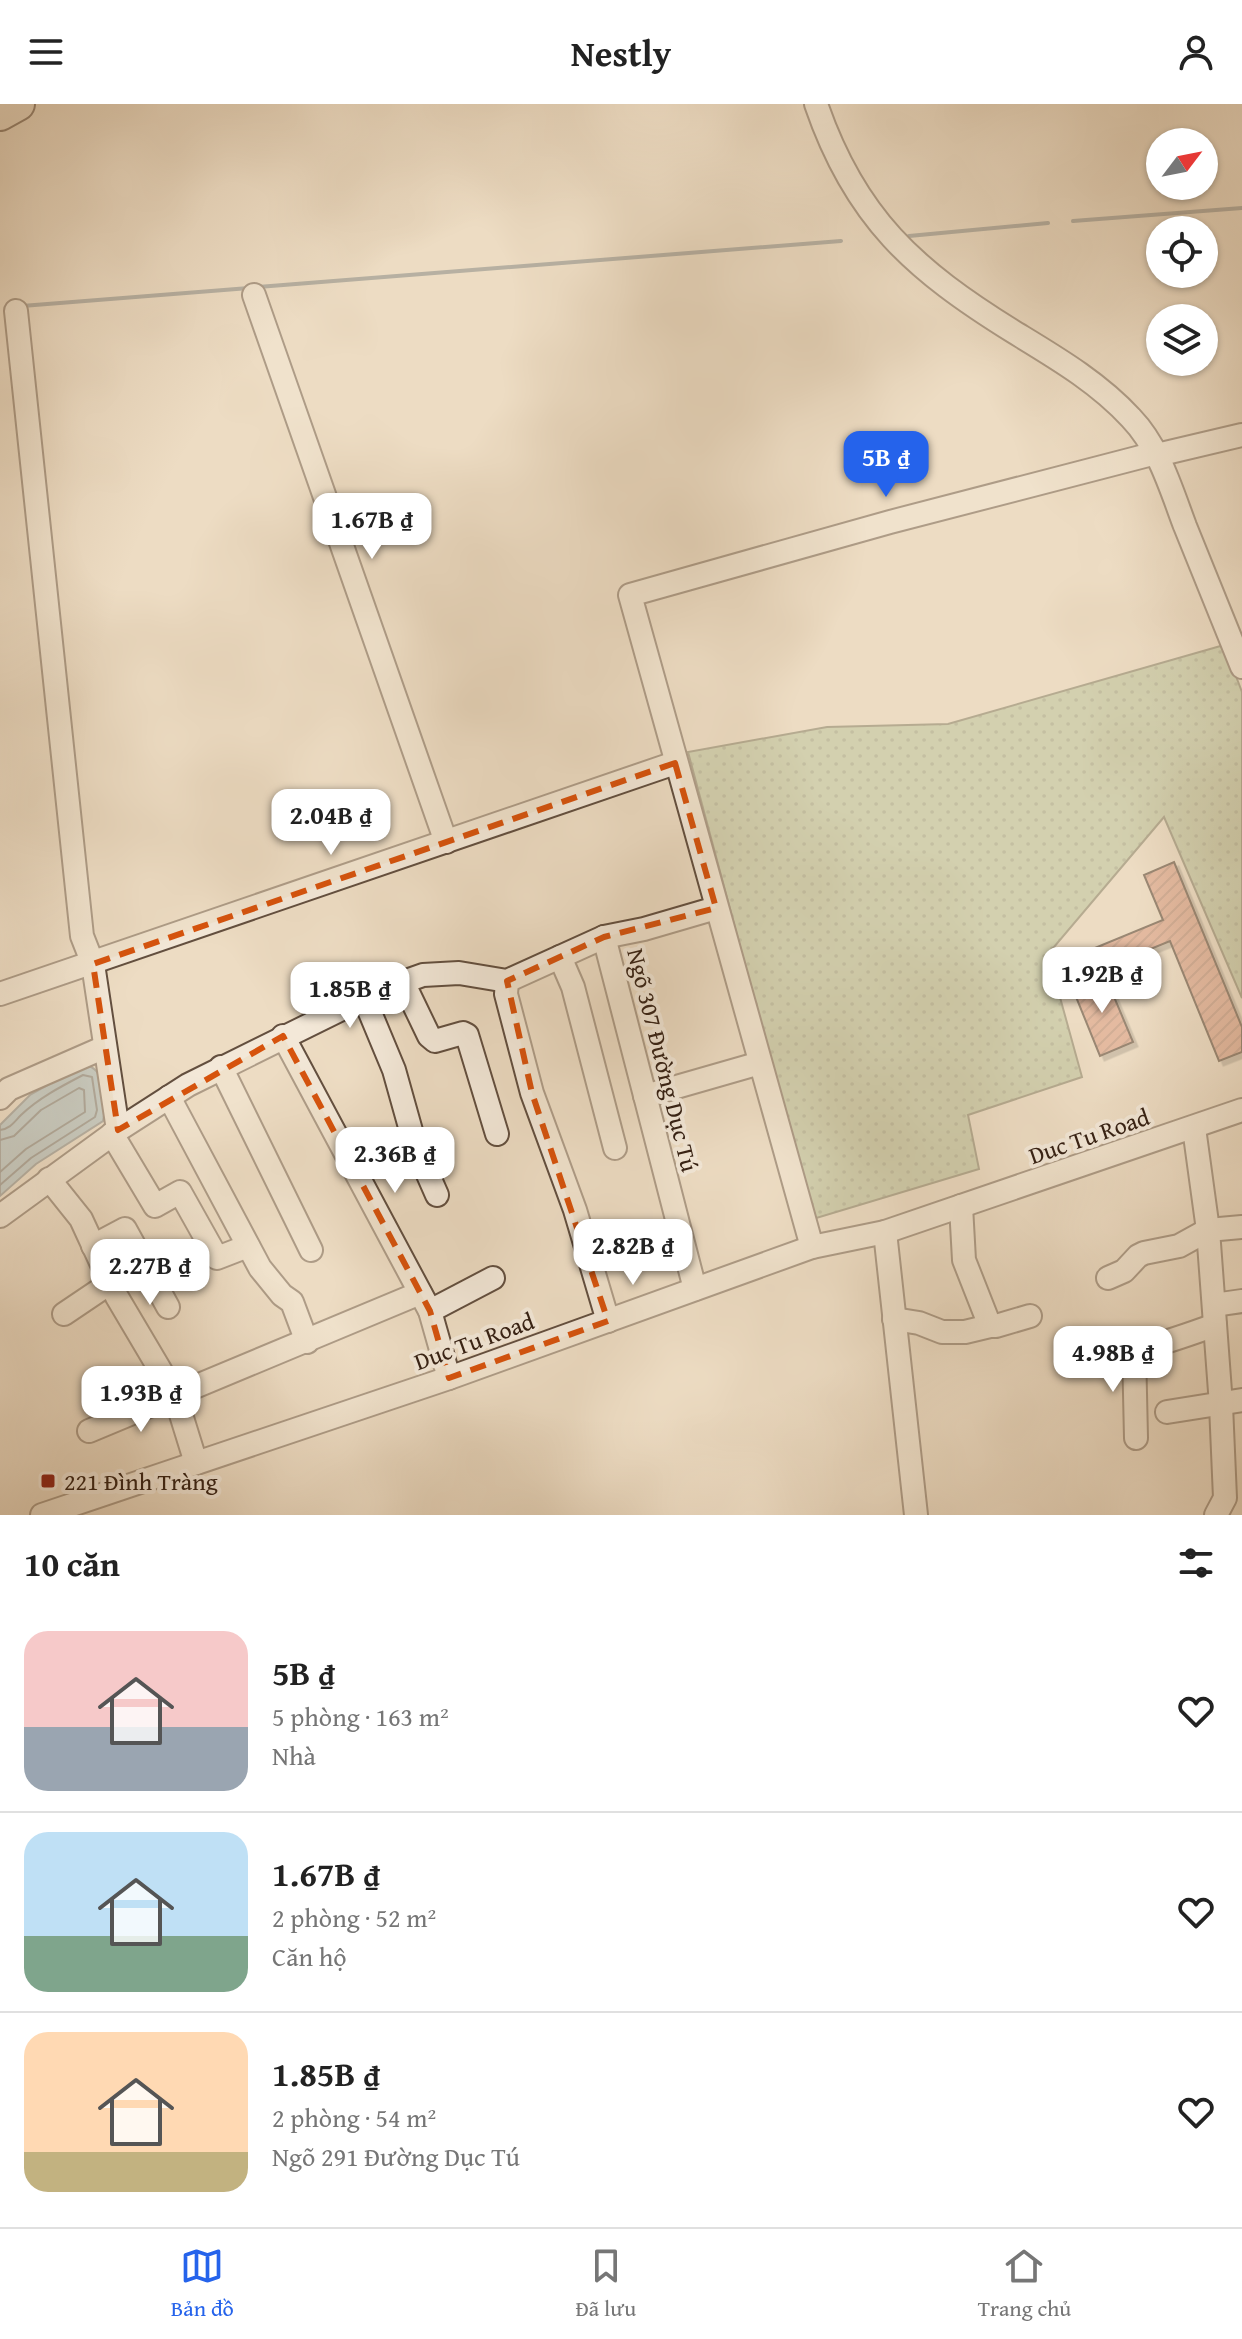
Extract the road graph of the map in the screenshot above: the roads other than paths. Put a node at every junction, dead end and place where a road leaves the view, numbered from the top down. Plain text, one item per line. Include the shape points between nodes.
1 (18, 104) edge
2 (816, 104) edge
3 (0, 114) edge
4 (254, 295) dead end
5 (16, 311) dead end
6 (1242, 435) edge
7 (1157, 454) junction
8 (1242, 667) edge
9 (675, 763) junction
10 (446, 842) junction
11 (716, 908) junction
12 (604, 937) junction
13 (560, 957) junction
14 (93, 964) junction
15 (507, 981) junction
16 (403, 982) junction
17 (0, 994) edge
18 (364, 998) junction
19 (283, 1036) junction
20 (105, 1047) junction
21 (760, 1063) junction
22 (221, 1067) junction
23 (645, 1096) junction
24 (169, 1097) junction
25 (0, 1098) edge
26 (1242, 1110) edge
27 (1194, 1128) junction
28 (115, 1132) junction
29 (497, 1134) dead end
30 (615, 1148) dead end
31 (49, 1179) junction
32 (437, 1195) dead end
33 (961, 1206) junction
34 (0, 1216) edge
35 (1242, 1227) edge
36 (1208, 1230) junction
37 (885, 1232) junction
38 (93, 1246) junction
39 (248, 1246) junction
40 (812, 1247) junction
41 (311, 1250) dead end
42 (493, 1278) dead end
43 (1108, 1278) dead end
44 (110, 1283) junction
45 (695, 1289) junction
46 (1242, 1301) edge
47 (425, 1302) junction
48 (168, 1307) dead end
49 (64, 1314) dead end
50 (1214, 1315) junction
51 (1030, 1316) dead end
52 (894, 1319) junction
53 (608, 1321) junction
54 (990, 1326) junction
55 (307, 1342) junction
56 (1134, 1349) junction
57 (1080, 1360) dead end
58 (449, 1378) junction
59 (175, 1395) junction
60 (1231, 1402) edge
61 (1167, 1412) dead end
62 (89, 1431) dead end
63 (1136, 1438) dead end
64 (196, 1463) junction
65 (1226, 1510) edge
66 (42, 1515) edge
67 (916, 1515) edge

1 - 3 highway
2 - 7 street via 840,165 891,239 958,295 1105,392 1134,420
4 - 10 street
5 - 14 street via 82,936
6 - 7 street
7 - 8 street
7 - 9 street via 630,595
9 - 10 street
9 - 11 street
10 - 14 street
11 - 12 street
11 - 21 street
12 - 13 street
12 - 23 street, Ngõ 307 Đường Dục Tú
13 - 15 street
13 - 30 street via 573,987
14 - 17 street
14 - 20 street
15 - 16 street via 459,973
15 - 53 street via 532,1093
16 - 18 street
16 - 29 street via 435,1041 467,1035
18 - 19 street
18 - 32 street
19 - 22 street
19 - 47 street
20 - 25 street via 9,1089
20 - 28 street
21 - 23 street
21 - 40 street
22 - 24 street
22 - 41 street
23 - 45 street, Ngõ 307 Đường Dục Tú
24 - 28 street
24 - 39 street
26 - 27 street, Duc Tu Road
27 - 33 street, Duc Tu Road
27 - 36 street
28 - 31 street
28 - 39 street via 155,1206 180,1192 217,1258
31 - 34 street
31 - 38 street via 81,1219
33 - 37 street, Duc Tu Road
33 - 54 street via 964,1260
35 - 36 street
36 - 43 street via 1179,1246 1138,1256
36 - 50 street
37 - 40 street, Duc Tu Road
37 - 52 street
38 - 44 street
38 - 48 street via 125,1229
39 - 55 street via 273,1285 292,1302
40 - 45 street, Duc Tu Road
42 - 47 street
44 - 49 street
44 - 59 street
45 - 53 street, Duc Tu Road
46 - 50 street
47 - 55 street
47 - 58 street
50 - 56 street via 1147,1348
50 - 60 street
51 - 54 street
52 - 54 street via 942,1332
52 - 67 street
53 - 58 street, Duc Tu Road
55 - 59 street
56 - 57 street via 1111,1349
56 - 63 street
58 - 64 street, Duc Tu Road
59 - 62 street
59 - 64 street
60 - 61 street
60 - 65 street
64 - 66 street, Duc Tu Road

